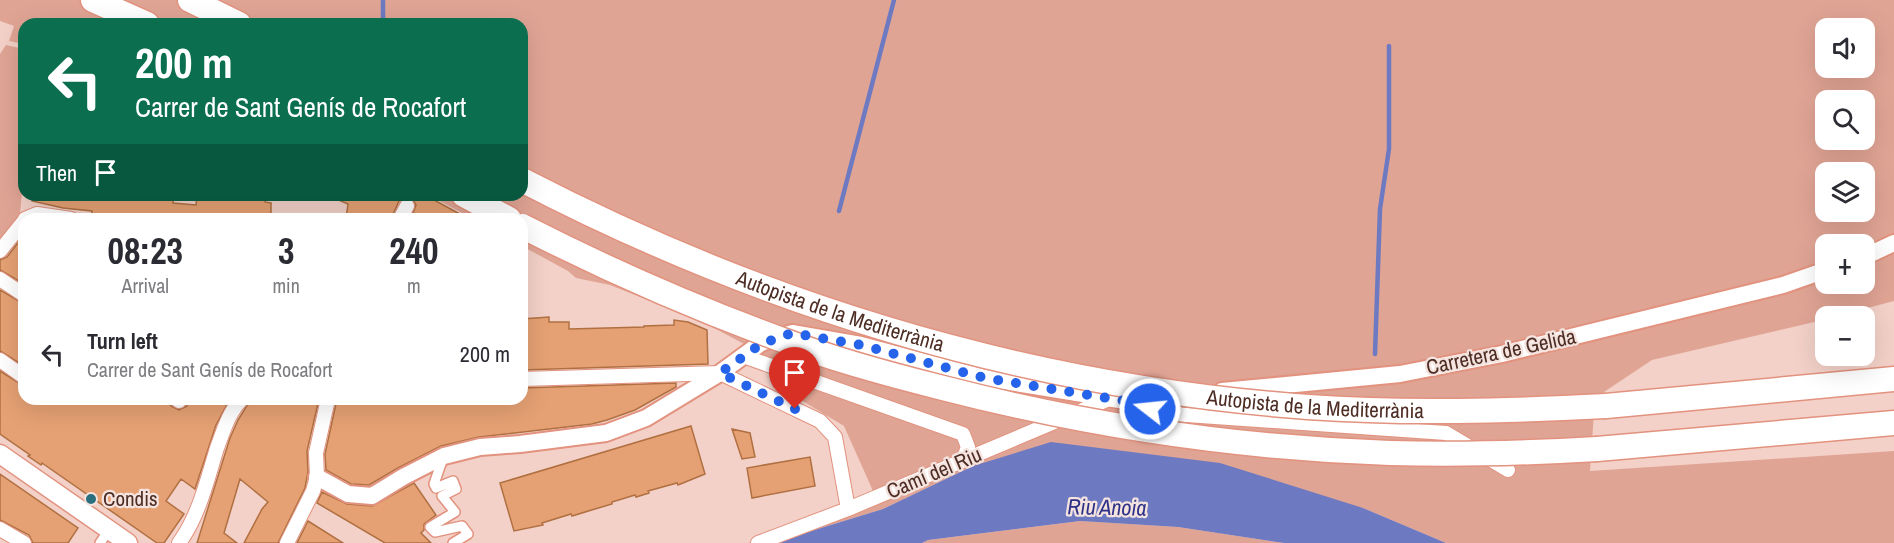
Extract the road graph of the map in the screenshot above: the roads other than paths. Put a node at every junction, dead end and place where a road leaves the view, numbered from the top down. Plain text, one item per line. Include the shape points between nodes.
1 (93, 0) edge
2 (190, 0) edge
3 (134, 18) edge
4 (227, 18) edge
5 (528, 183) edge
6 (475, 201) edge
7 (407, 206) dead end
8 (403, 213) edge
9 (498, 213) edge
10 (18, 228) edge
11 (528, 229) edge
12 (1894, 243) edge
13 (0, 251) edge
14 (1875, 251) edge
15 (1815, 274) edge
16 (0, 279) edge
17 (18, 291) edge
18 (743, 356) junction
19 (0, 360) edge
20 (18, 373) edge
21 (720, 373) junction
22 (1894, 379) edge
23 (528, 380) edge
24 (1109, 399) junction
25 (236, 405) edge
26 (327, 405) edge
27 (1170, 406) junction
28 (1894, 423) edge
29 (0, 454) edge
30 (444, 456) junction
31 (963, 460) junction
32 (1508, 470) dead end
33 (317, 477) junction
34 (848, 509) junction
35 (0, 529) edge
36 (105, 536) edge
37 (24, 543) edge
38 (128, 543) edge
39 (179, 543) edge
40 (287, 543) edge
41 (453, 543) edge
42 (758, 543) edge

1 - 3 highway
2 - 4 highway
5 - 22 highway, Autopista de la Mediterrània, bridge via 639,237 798,301 900,333 1042,369 1160,390 1307,406 1463,412 1606,406
6 - 9 highway
7 - 8 street
10 - 13 street
11 - 28 highway, Autopista de la Mediterrània, bridge via 630,278 789,343 911,380 1056,415 1203,439 1354,452 1494,453 1597,449
12 - 14 street
15 - 27 street, Carretera de Gelida via 1502,354 1400,374 1222,390
16 - 17 street
18 - 21 street
18 - 24 street via 761,344 792,333 861,345 985,378
18 - 31 street via 963,434 968,447
19 - 20 street
21 - 23 street
21 - 30 street via 646,418 606,433 480,447
21 - 34 street via 820,421 835,437
24 - 27 street, Carretera de Gelida via 1150,405 1158,396
24 - 31 street, Camí del Riu
25 - 39 street via 187,532
26 - 33 street via 316,453
27 - 32 street via 1446,433
29 - 36 main road
30 - 33 street via 372,496 348,494
30 - 41 street via 434,484 436,488 453,481 456,489 442,496 455,512 430,527 435,532 462,526 468,534
31 - 34 street, Camí del Riu
33 - 40 street
34 - 42 street, Camí del Riu
35 - 37 street
36 - 38 main road

